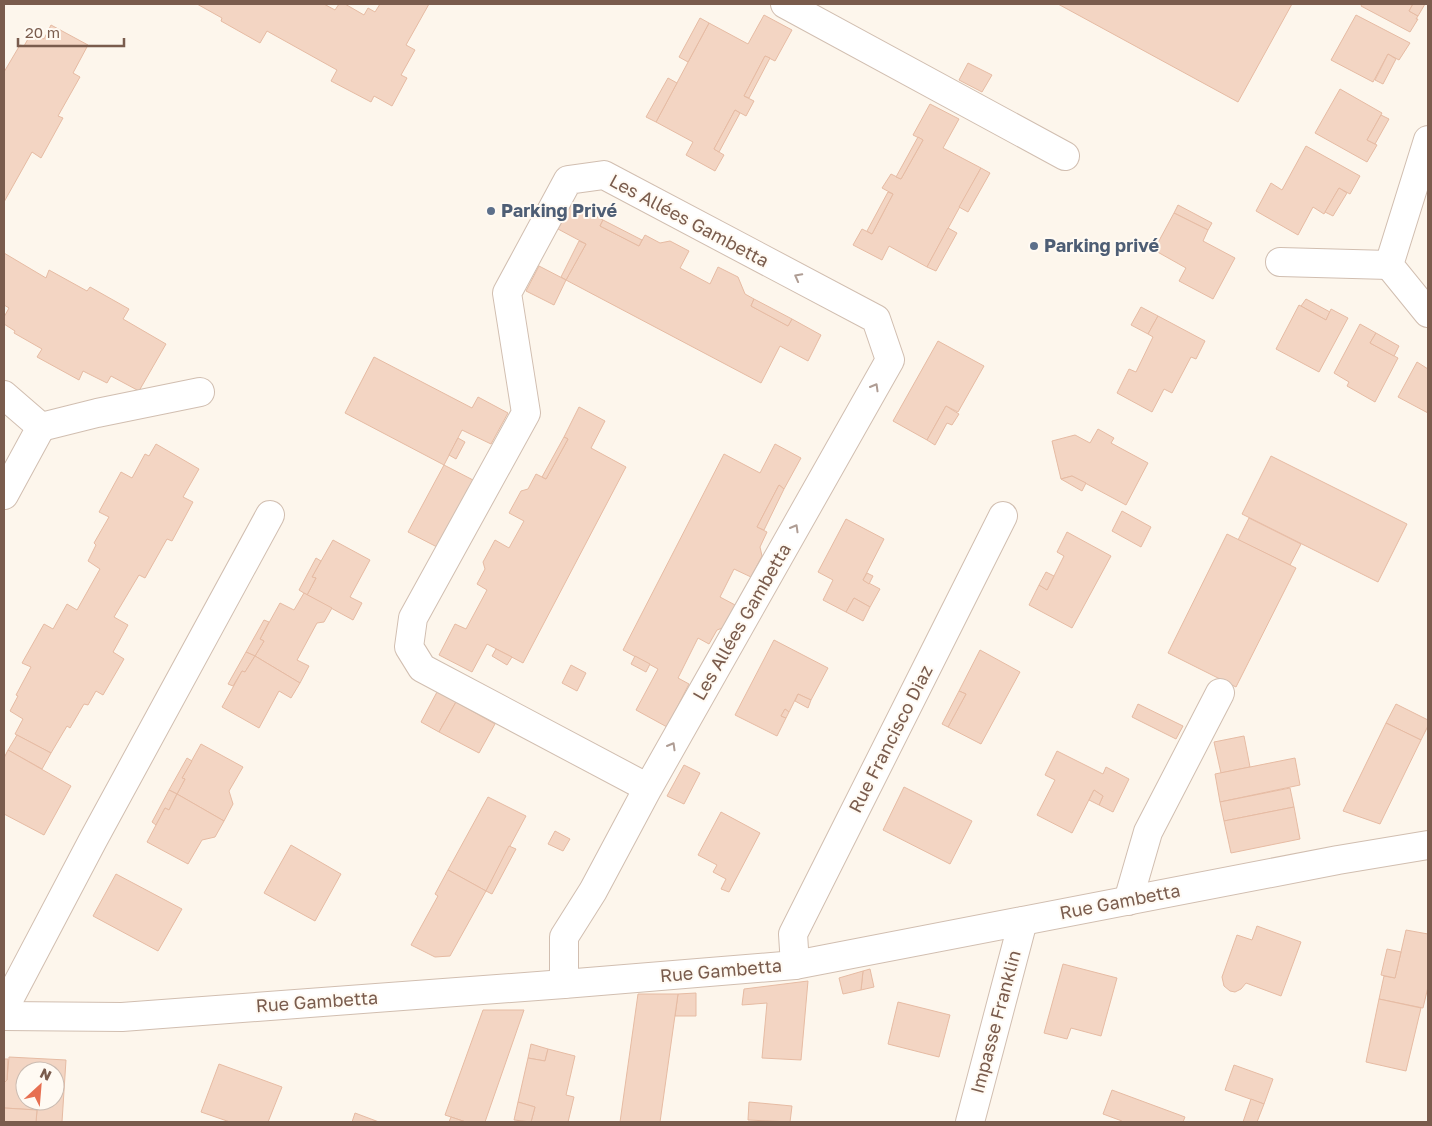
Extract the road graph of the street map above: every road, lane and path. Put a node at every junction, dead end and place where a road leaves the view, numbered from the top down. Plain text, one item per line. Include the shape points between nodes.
1 (785, 4) edge
2 (1428, 140) edge
3 (1065, 156) dead end
4 (1280, 262) dead end
5 (1389, 265) junction
6 (1428, 313) edge
7 (200, 392) dead end
8 (4, 395) edge
9 (41, 427) junction
10 (4, 495) edge
11 (270, 515) dead end
12 (1004, 516) dead end
13 (1220, 693) dead end
14 (648, 788) junction
15 (1428, 845) edge
16 (1128, 901) junction
17 (1023, 921) junction
18 (795, 965) junction
19 (564, 984) junction
20 (4, 1008) edge
21 (4, 1016) edge
22 (970, 1122) edge

1 - 3 street
2 - 5 street
4 - 5 street
5 - 6 street
7 - 9 street
8 - 9 street
9 - 10 street
11 - 20 street
12 - 18 street, Rue Francisco Diaz via 793,934
13 - 16 street via 1148,832
14 -> 14 street, Les Allées Gambetta via 890,360 876,319 604,175 568,180 507,293 526,413 413,618 409,647 422,668
14 - 19 street, Les Allées Gambetta via 564,937
15 - 16 street, Rue Gambetta
16 - 17 street, Rue Gambetta
17 - 18 street, Rue Gambetta
17 - 22 street, Impasse Franklin
18 - 19 street, Rue Gambetta
19 - 21 street, Rue Gambetta via 122,1017

